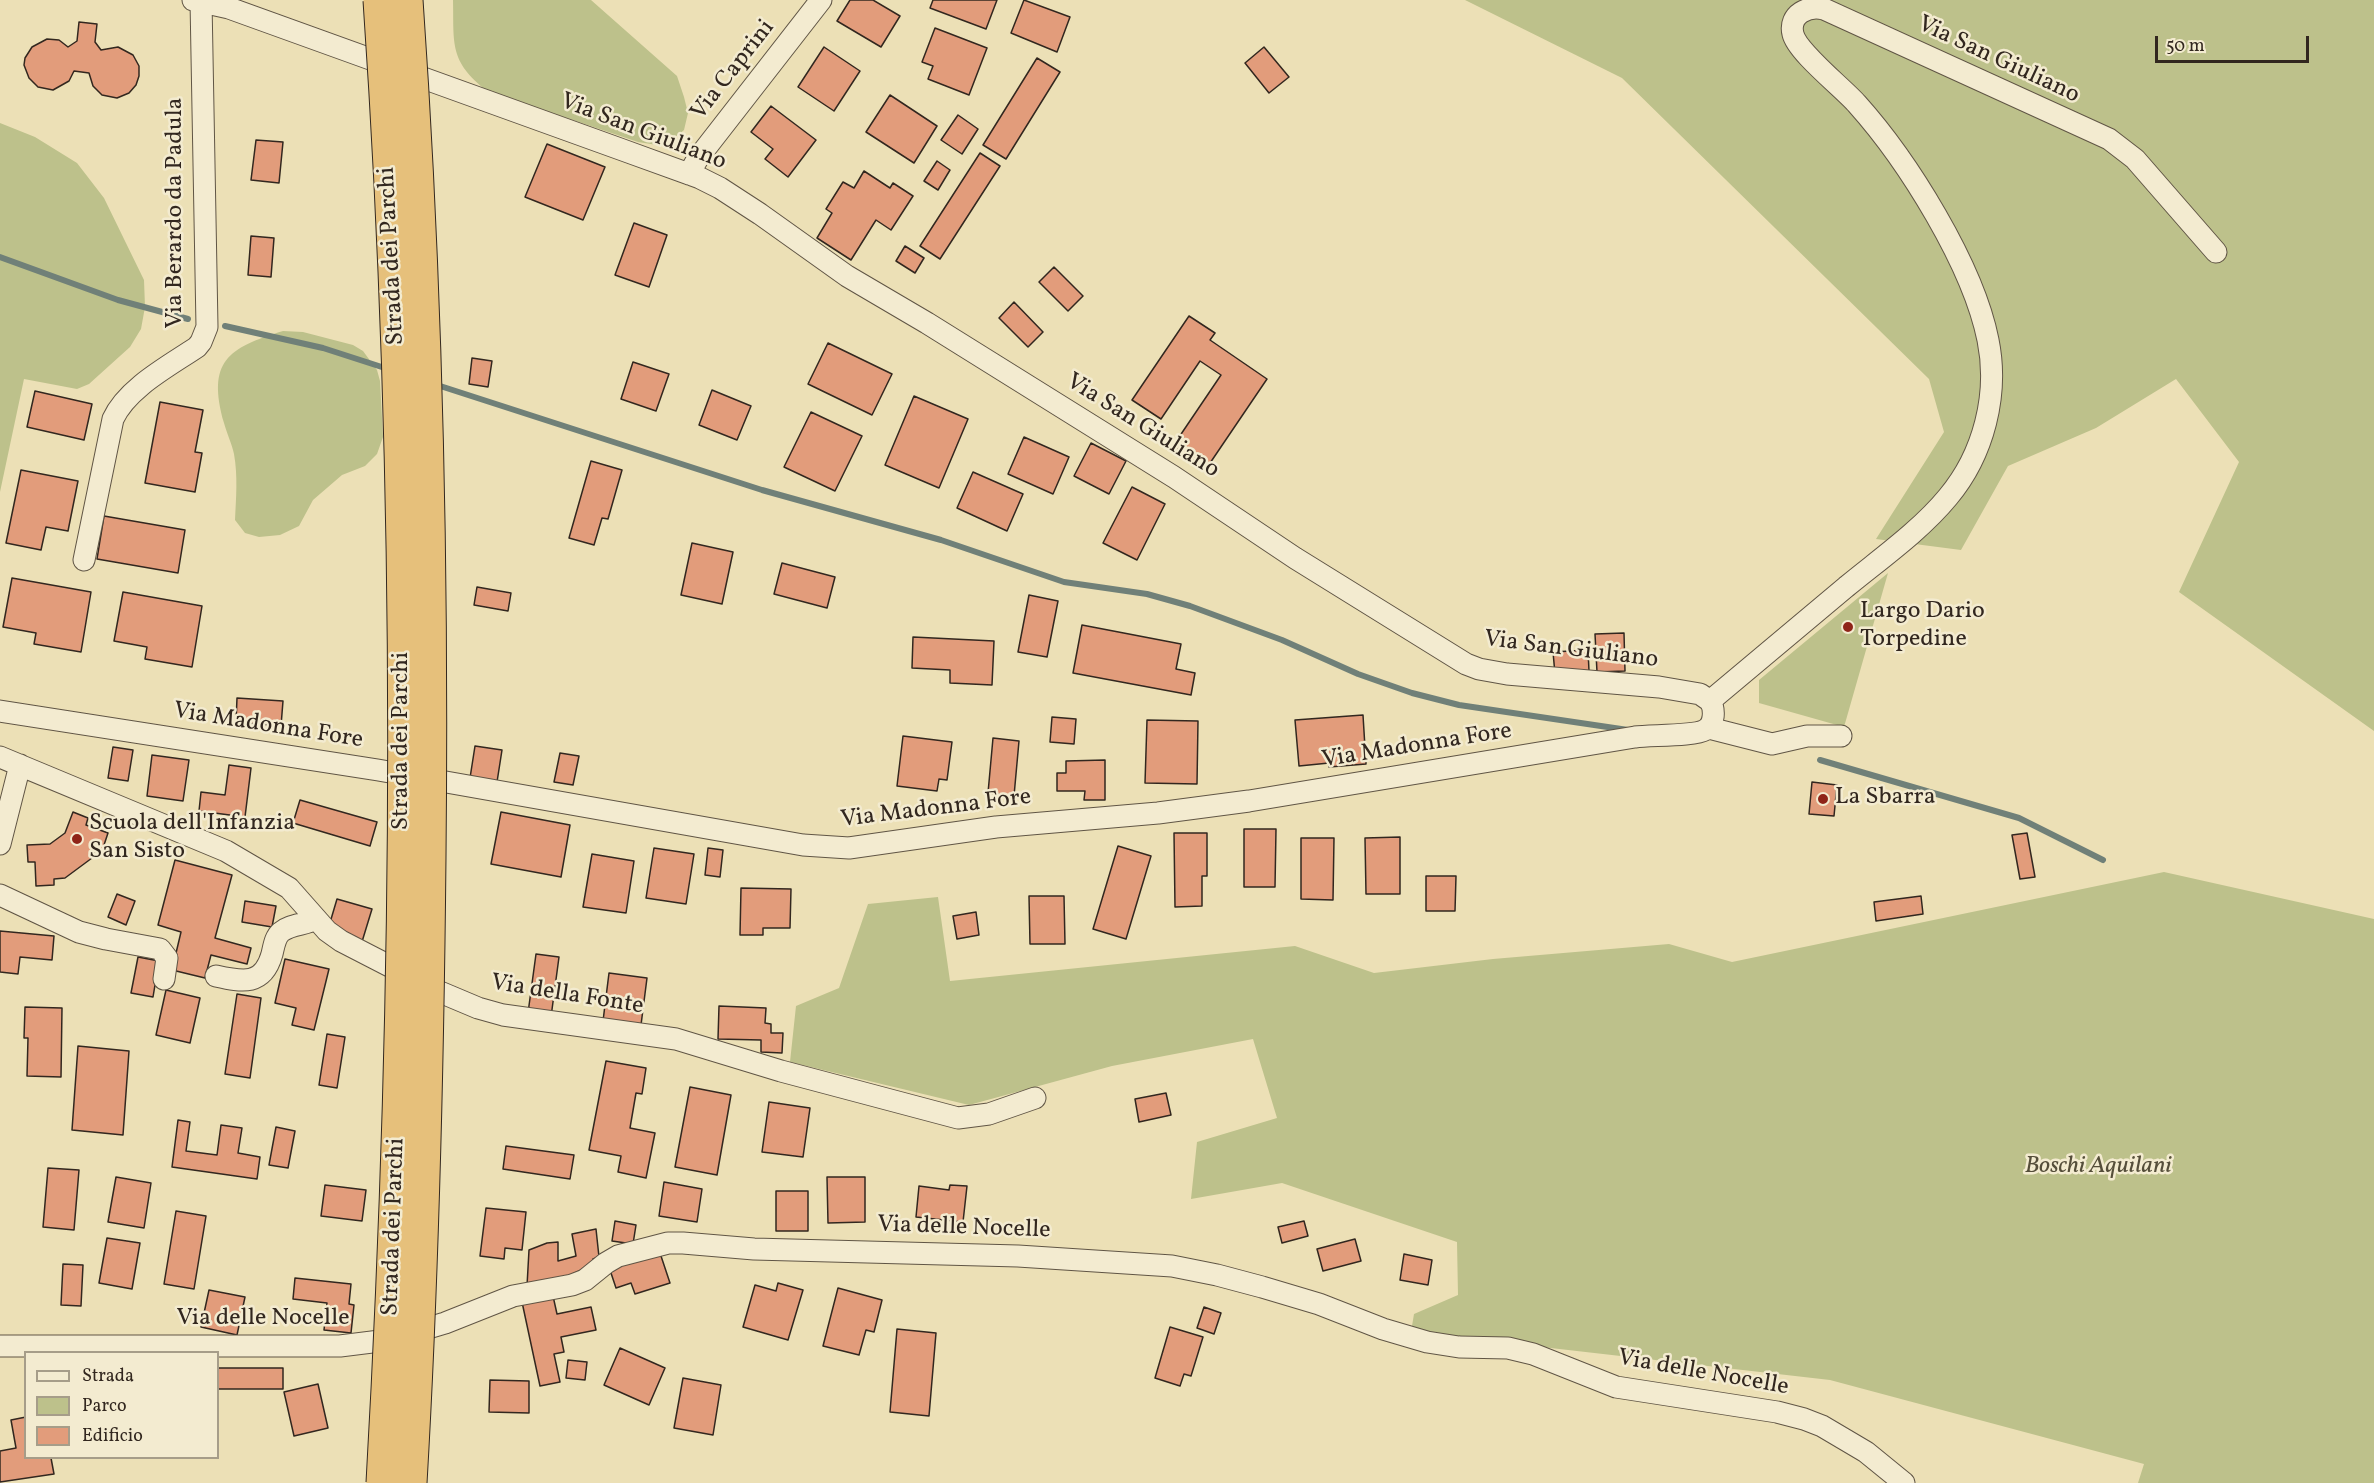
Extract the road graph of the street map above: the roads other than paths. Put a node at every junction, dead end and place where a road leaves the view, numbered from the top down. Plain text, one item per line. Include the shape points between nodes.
1 (380, 0) edge
2 (406, 0) edge
3 (821, 0) edge
4 (197, 1) edge
5 (689, 174) junction
6 (2216, 252) dead end
7 (84, 560) dead end
8 (1710, 700) junction
9 (0, 711) edge
10 (1709, 728) junction
11 (1841, 736) dead end
12 (0, 757) edge
13 (20, 765) junction
14 (0, 844) edge
15 (0, 895) edge
16 (316, 919) junction
17 (216, 976) dead end
18 (164, 979) dead end
19 (1035, 1098) dead end
20 (0, 1346) edge
21 (382, 1483) edge
22 (410, 1483) edge
23 (1904, 1483) edge

1 - 21 highway, Strada dei Parchi, bridge via 397,360 404,680 397,1188
2 - 22 highway, Strada dei Parchi, bridge via 418,197 431,687 423,1188
3 - 5 street, Via Caprini
4 - 5 street, Via San Giuliano via 229,8
4 - 7 street, Via Berardo da Padula via 207,327 197,347 118,407 112,419
5 - 8 street, Via San Giuliano via 730,194 847,276 1155,465 1466,664 1508,674 1659,687 1700,694
6 - 8 street, Via San Giuliano via 2135,159 2109,139 1824,9 1816,7 1800,13 1792,34 1800,47 1874,126 1917,185 1964,270 1985,325 1992,388 1976,451 1948,497
8 - 10 street via 1714,710
9 - 10 street, Via Madonna Fore via 378,770 831,848 870,846 996,826 1197,808 1635,736 1698,733
10 - 11 street via 1772,744 1807,736
12 - 13 street, Via della Fonte
13 - 14 street
13 - 16 street, Via della Fonte via 226,851 289,888
15 - 18 street via 79,932 160,949 167,958
16 - 17 street via 281,932 269,965 257,977 245,980
16 - 19 street, Via della Fonte via 327,931 372,958 491,1012 676,1039 958,1118 989,1114
20 - 23 street, Via delle Nocelle via 369,1343 428,1328 513,1296 572,1285 618,1256 668,1243 1172,1266 1262,1287 1427,1342 1508,1348 1533,1354 1616,1388 1804,1419 1866,1452

